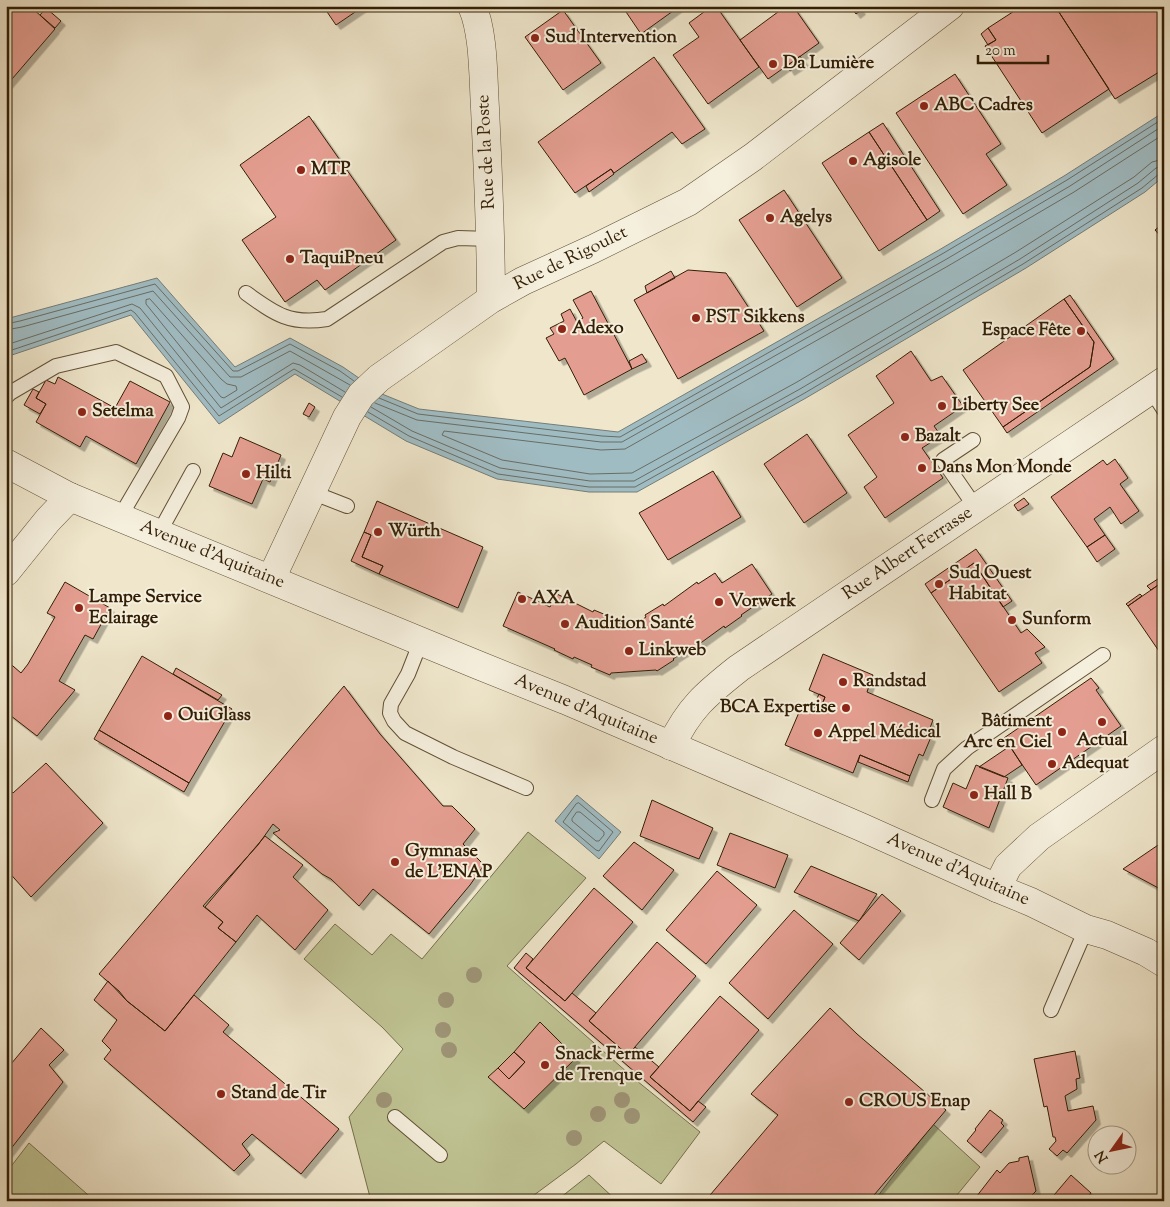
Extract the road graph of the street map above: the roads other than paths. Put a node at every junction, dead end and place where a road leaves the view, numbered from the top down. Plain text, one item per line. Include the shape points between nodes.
1 (472, 6) edge
2 (950, 6) edge
3 (491, 239) junction
4 (246, 293) dead end
5 (491, 299) junction
6 (1159, 394) edge
7 (6, 397) edge
8 (973, 440) dead end
9 (6, 462) edge
10 (193, 471) dead end
11 (311, 492) junction
12 (70, 496) junction
13 (347, 506) dead end
14 (976, 508) junction
15 (120, 517) junction
16 (159, 533) junction
17 (6, 572) edge
18 (271, 579) junction
19 (420, 641) junction
20 (1102, 655) dead end
21 (671, 746) junction
22 (1164, 749) edge
23 (526, 788) dead end
24 (932, 800) dead end
25 (997, 888) junction
26 (1086, 929) junction
27 (1164, 963) edge
28 (1051, 1010) dead end
29 (395, 1117) dead end
30 (440, 1155) dead end

1 - 3 street, Rue de la Poste via 478,20 483,72
2 - 5 street, Rue de Rigoulet via 753,157 688,202
3 - 4 lane via 458,238 444,242 327,319 310,322 275,313
3 - 5 street, Rue de la Poste
5 - 11 street, Rue de Rigoulet via 360,395
6 - 14 street, Rue Albert Ferrasse
7 - 15 lane via 56,366 116,352 166,376 182,407
8 - 14 lane via 943,460
9 - 12 street, Avenue d'Aquitaine
10 - 16 lane
11 - 13 lane
11 - 18 street, Rue de Rigoulet
12 - 15 street, Avenue d'Aquitaine
12 - 17 street
14 - 21 street, Rue Albert Ferrasse via 738,668 696,705
15 - 16 street, Avenue d'Aquitaine
16 - 18 street, Avenue d'Aquitaine
18 - 19 street, Avenue d'Aquitaine
19 - 21 street, Avenue d'Aquitaine
19 - 23 lane via 408,674 390,704 394,721 404,733
20 - 24 lane via 967,748 944,769
21 - 25 street, Avenue d'Aquitaine
22 - 25 street via 1039,837 1008,866
25 - 26 street, Avenue d'Aquitaine
26 - 27 street, Avenue d'Aquitaine via 1115,938
26 - 28 lane
29 - 30 lane

